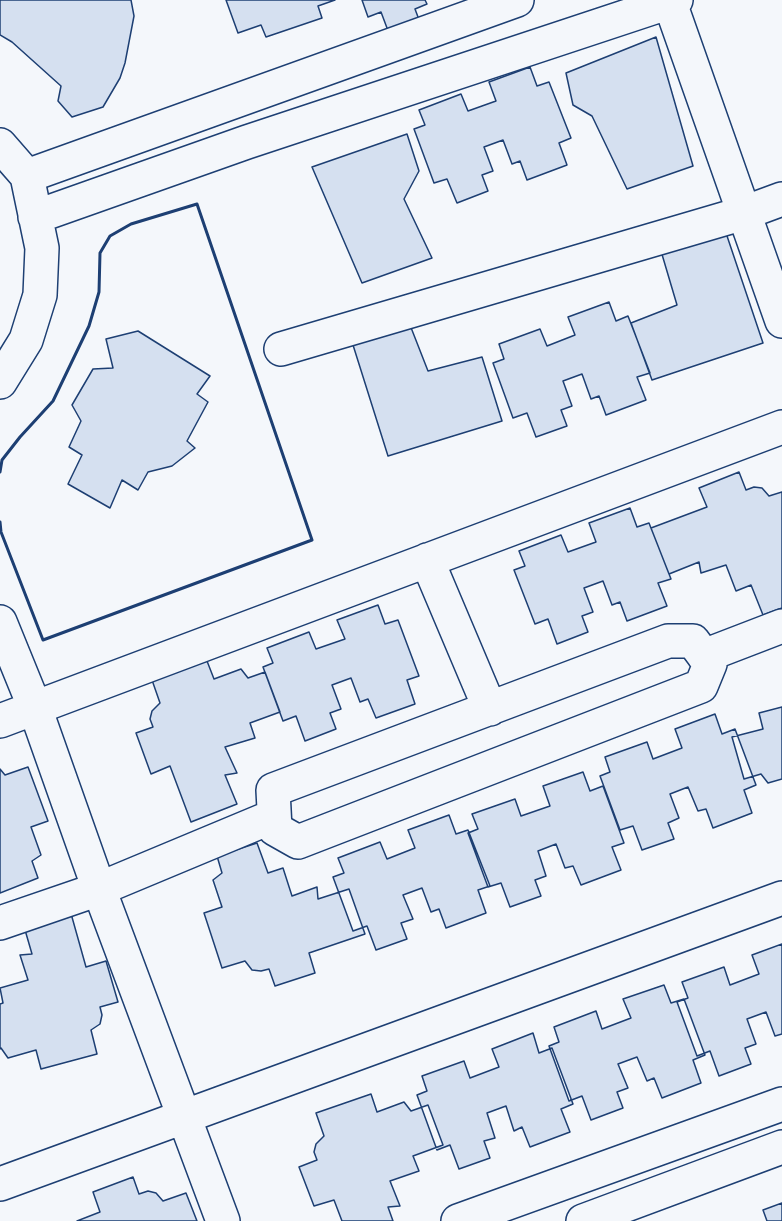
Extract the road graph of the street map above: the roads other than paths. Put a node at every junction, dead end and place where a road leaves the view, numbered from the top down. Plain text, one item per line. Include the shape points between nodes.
1 (517, 0) edge
2 (671, 1) edge
3 (229, 103) junction
4 (247, 142) junction
5 (0, 145) edge
6 (27, 176) junction
7 (782, 199) edge
8 (744, 213) junction
9 (36, 217) junction
10 (782, 321) edge
11 (281, 349) dead end
12 (0, 382) edge
13 (782, 427) edge
14 (427, 560) junction
15 (0, 622) edge
16 (782, 626) edge
17 (704, 656) junction
18 (35, 708) junction
19 (490, 708) junction
20 (0, 721) edge
21 (274, 816) junction
22 (99, 889) junction
23 (782, 898) edge
24 (0, 923) edge
25 (782, 1104) edge
26 (184, 1116) junction
27 (782, 1147) edge
28 (0, 1184) edge
29 (223, 1221) edge
30 (459, 1221) edge
31 (583, 1221) edge

1 - 3 street
2 - 4 street
2 - 8 street
3 - 4 street
3 - 6 street
4 - 9 street
5 - 6 street
6 - 9 street
7 - 8 street
8 - 10 street
8 - 11 street
9 - 12 street via 42,248 40,295 26,340
13 - 14 street
14 - 18 street
14 - 19 street
15 - 18 street
16 - 17 street
17 - 19 street via 693,641 668,641
17 - 21 street via 710,664 701,686 298,842 275,829
18 - 20 street
18 - 22 street
19 - 21 street via 273,790
21 - 22 street
22 - 24 street
22 - 26 street
23 - 26 street
25 - 30 street
26 - 28 street
26 - 29 street
27 - 31 street

